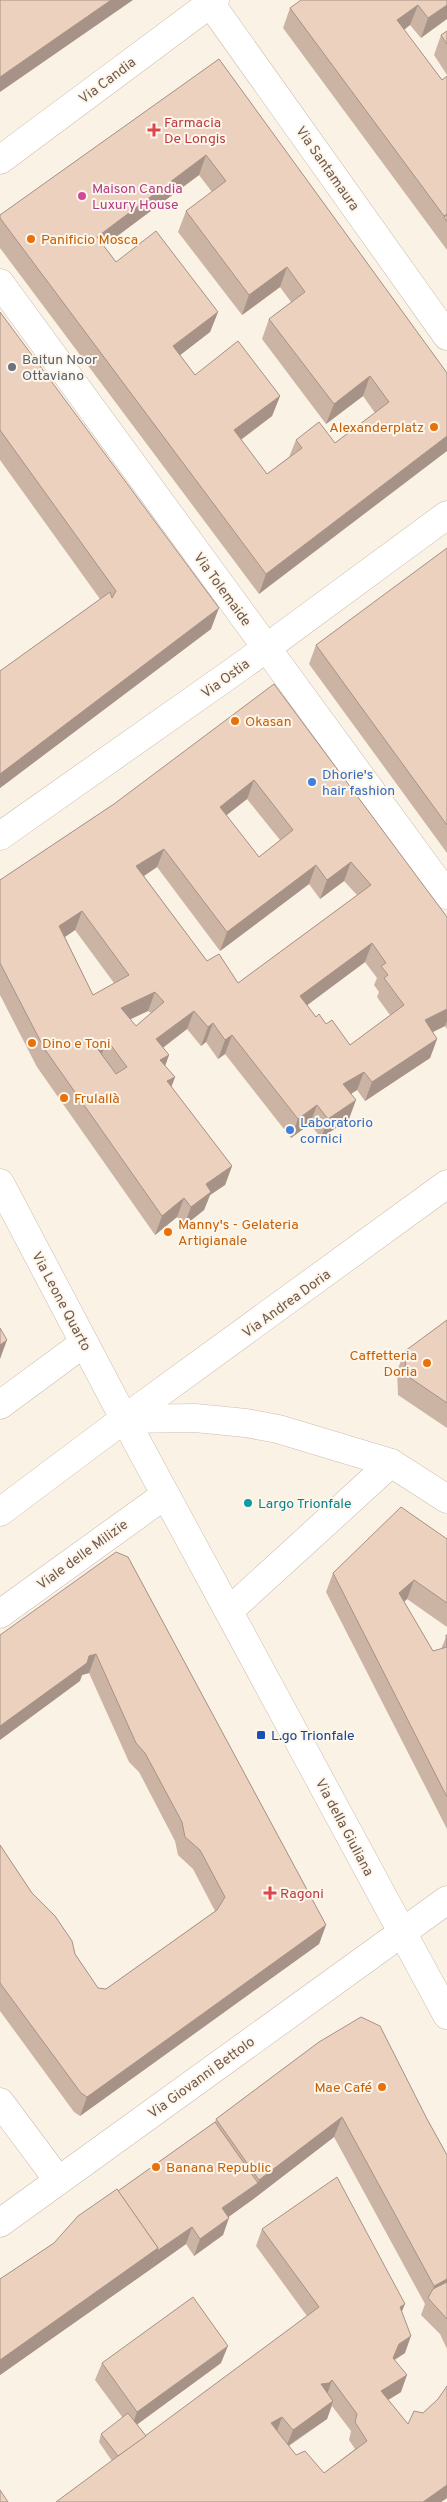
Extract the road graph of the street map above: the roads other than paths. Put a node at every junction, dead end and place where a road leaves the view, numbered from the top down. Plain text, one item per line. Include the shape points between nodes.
1 (211, 1) edge
2 (0, 160) edge
3 (0, 283) edge
4 (447, 336) edge
5 (447, 515) edge
6 (266, 648) junction
7 (0, 836) edge
8 (447, 895) edge
9 (0, 1183) edge
10 (447, 1184) edge
11 (84, 1343) junction
12 (0, 1405) edge
13 (124, 1419) junction
14 (391, 1463) junction
15 (165, 1495) junction
16 (447, 1499) edge
17 (0, 1512) edge
18 (229, 1611) junction
19 (0, 1614) edge
20 (447, 1900) edge
21 (402, 1932) junction
22 (447, 2015) edge
23 (0, 2102) edge
24 (58, 2180) junction
25 (0, 2223) edge

1 - 2 street, Via Candia
1 - 4 street, Via Santamaura
3 - 6 street, Via Tolemaide
5 - 6 street, Via Ostia
6 - 7 street, Via Ostia
6 - 8 street, Via Tolemaide
9 - 11 street, Via Leone Quarto
10 - 13 street, Via Andrea Doria
11 - 12 street
11 - 13 street, Via Leone Quarto
13 - 14 street via 195,1418 246,1423 278,1429
13 - 15 street
13 - 17 street
14 - 16 street
14 - 18 street
15 - 18 street
15 - 19 street, Viale delle Milizie
18 - 21 street, Via della Giuliana
20 - 21 street, Via Giovanni Bettolo
21 - 22 street, Via della Giuliana
21 - 24 street, Via Giovanni Bettolo
23 - 24 street
24 - 25 street, Via Giovanni Bettolo

